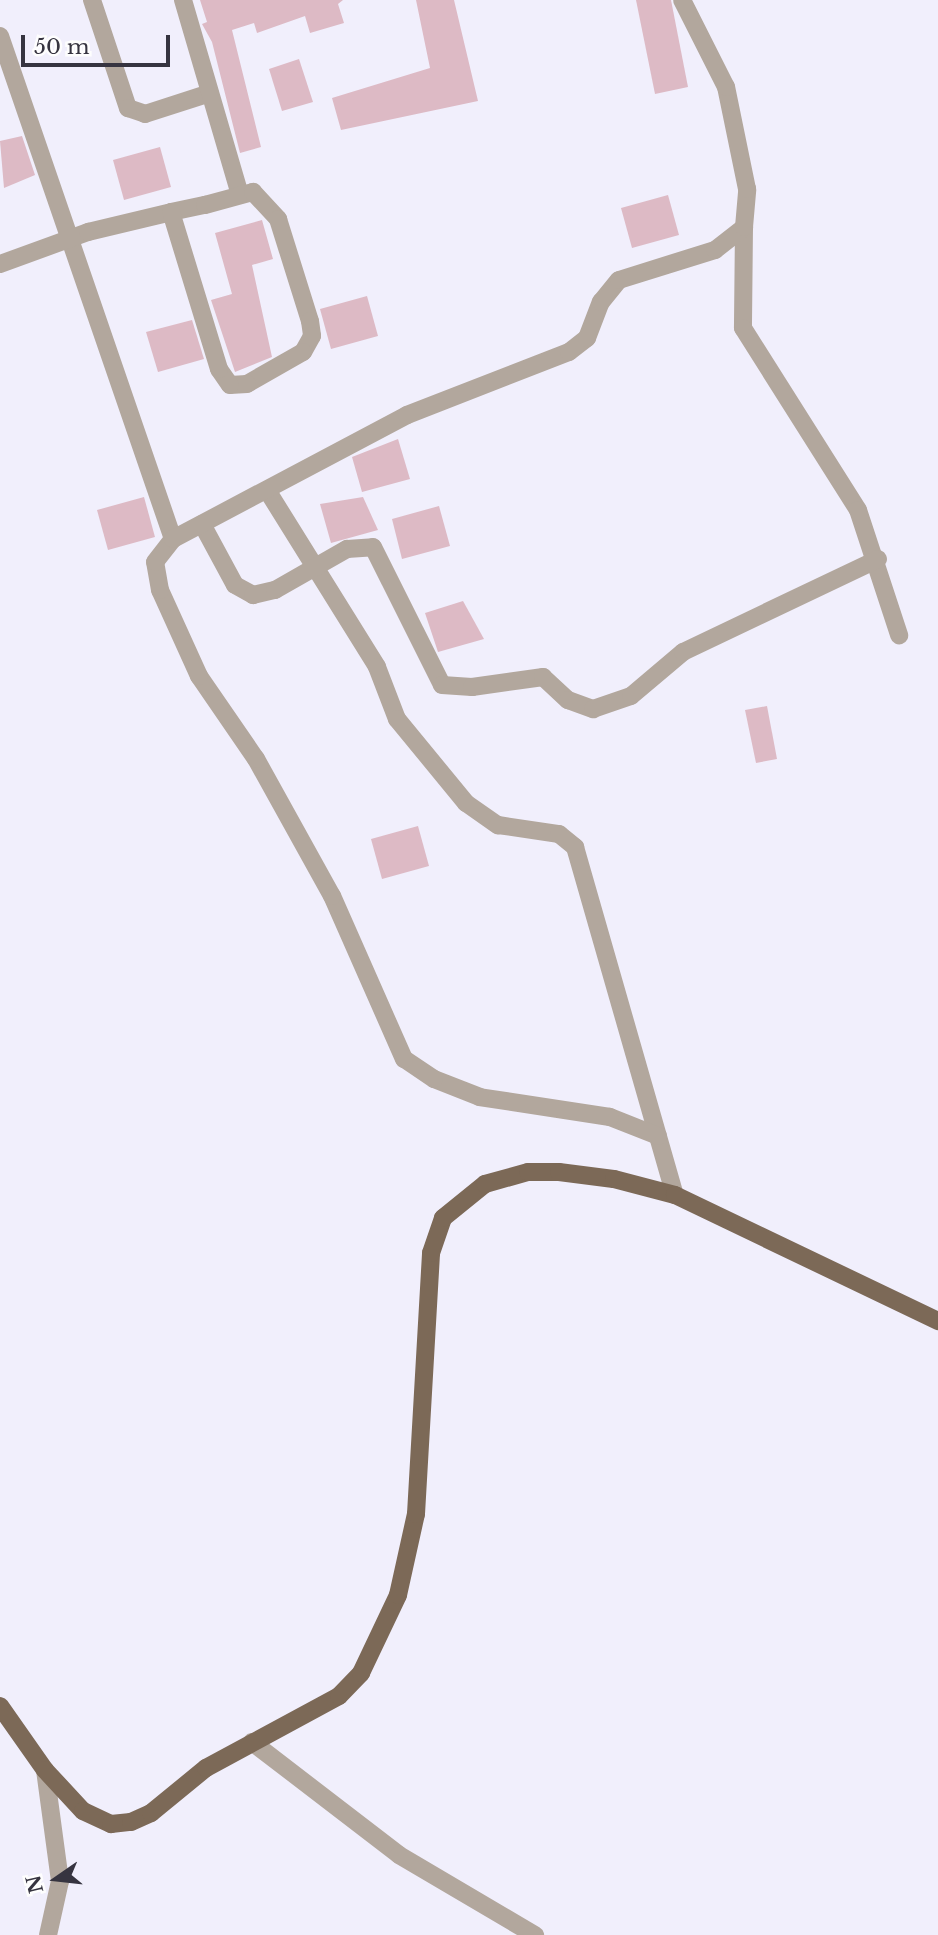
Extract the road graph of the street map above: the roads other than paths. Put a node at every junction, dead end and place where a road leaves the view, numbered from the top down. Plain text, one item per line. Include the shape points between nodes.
1 (92, 0) edge
2 (183, 0) edge
3 (682, 0) edge
4 (0, 36) edge
5 (210, 93) junction
6 (240, 195) junction
7 (171, 212) junction
8 (744, 227) junction
9 (73, 237) junction
10 (0, 264) edge
11 (267, 490) junction
12 (202, 524) junction
13 (173, 539) junction
14 (877, 559) junction
15 (313, 570) junction
16 (899, 635) dead end
17 (658, 1136) junction
18 (674, 1195) junction
19 (938, 1321) edge
20 (0, 1706) edge
21 (252, 1742) junction
22 (45, 1770) junction
23 (48, 1935) edge
24 (535, 1935) edge

1 - 5 street via 128,108 145,114
2 - 5 street
3 - 8 street via 726,87 747,189
4 - 9 street
5 - 6 street
6 - 7 street
6 - 7 street via 263,197 278,219 312,336 303,352 238,386 219,369
7 - 9 street
8 - 11 street via 715,250 619,280 601,302 587,338 569,352 407,415
8 - 14 street via 743,328 841,480
9 - 10 street
9 - 13 street
11 - 12 street
11 - 15 street
12 - 13 street
12 - 15 street via 244,593 275,590
13 - 17 street via 155,562 160,590 213,701 256,759 332,896 404,1059 433,1079 480,1097 610,1117
14 - 15 street via 683,652 631,696 604,708 578,706 543,677 472,687 442,685 373,547 347,549
14 - 16 street
15 - 17 street via 377,667 397,719 466,803 498,825 559,834 575,847
17 - 18 street
18 - 19 main road
18 - 21 main road via 614,1179 527,1172 485,1184 443,1218 430,1253 416,1514 398,1595 361,1673 339,1696
20 - 22 main road
21 - 22 main road via 131,1822 111,1824 83,1811
21 - 24 street via 399,1855
22 - 23 street via 60,1881

